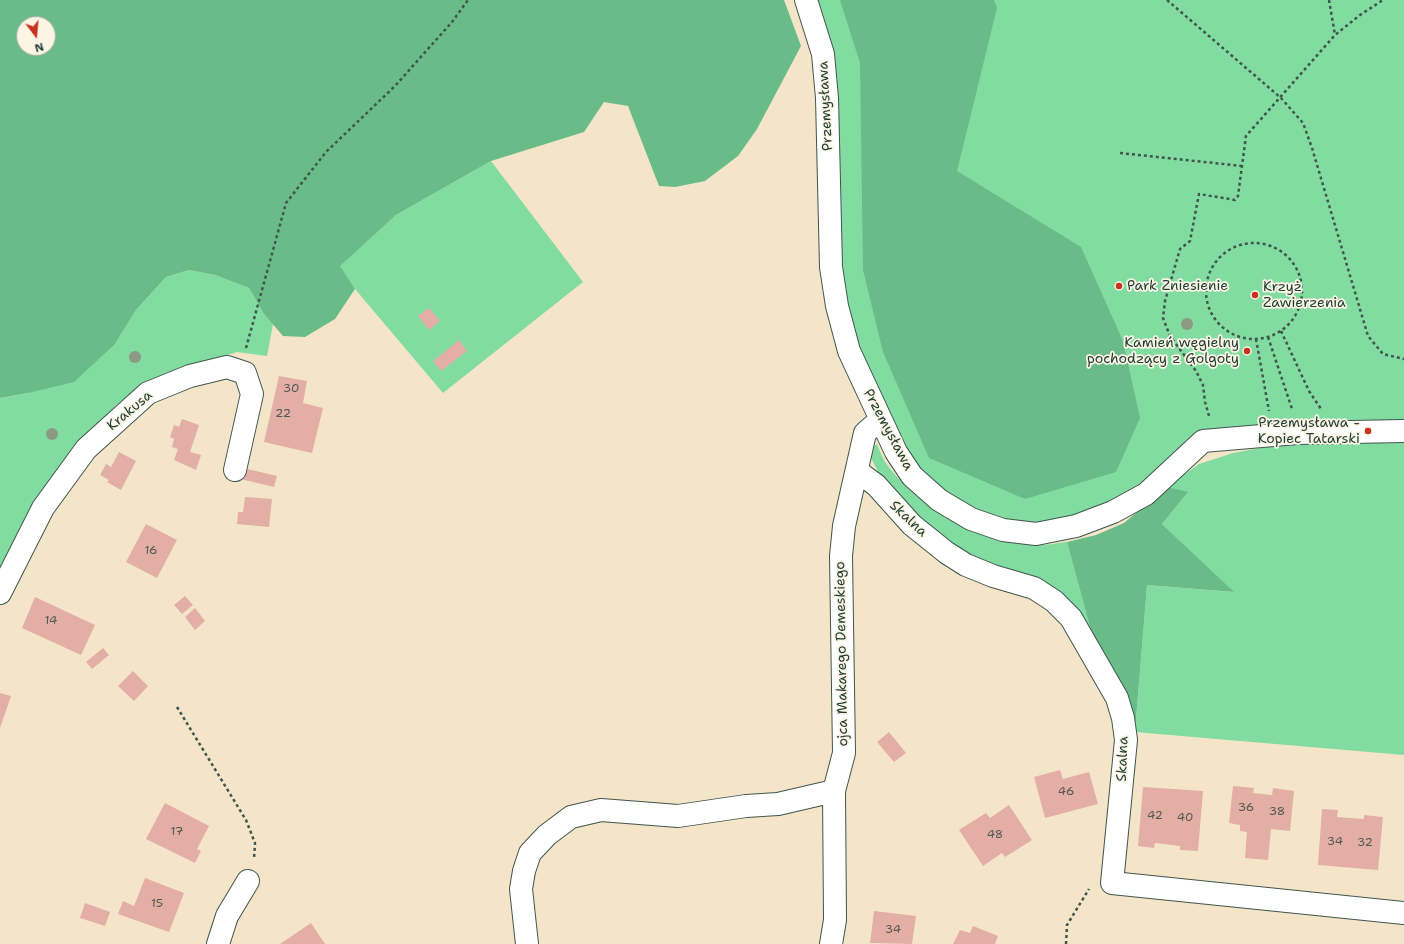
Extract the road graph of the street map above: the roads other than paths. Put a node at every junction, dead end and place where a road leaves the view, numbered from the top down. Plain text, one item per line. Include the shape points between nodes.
1 (806, 0) edge
2 (880, 420) junction
3 (1404, 431) edge
4 (235, 470) dead end
5 (857, 471) junction
6 (0, 593) edge
7 (834, 791) junction
8 (248, 881) road end
9 (1404, 913) edge
10 (218, 944) edge
11 (527, 944) edge
12 (831, 944) edge

1 - 2 street, Przemysława via 823,54 827,98 831,267 837,306 849,351
2 - 3 street, Przemysława via 912,476 939,500 971,518 1003,530 1036,534 1076,526 1113,512 1146,494 1203,441 1297,433
2 - 5 street, ojca Makarego Demeskiego via 865,434
4 - 6 street, Krakusa via 252,394 245,373 227,367 190,376 148,393 86,449 43,508
5 - 7 street, ojca Makarego Demeskiego via 844,526 841,556 844,753
5 - 9 street, Skalna via 876,485 912,525 947,553 966,565 993,576 1034,588 1054,601 1071,618 1117,698 1123,718 1126,740 1112,883
7 - 11 street via 778,804 678,816 601,810 571,817 547,835 530,853 521,889
7 - 12 street, ojca Makarego Demeskiego via 835,920
8 - 10 street via 227,916

